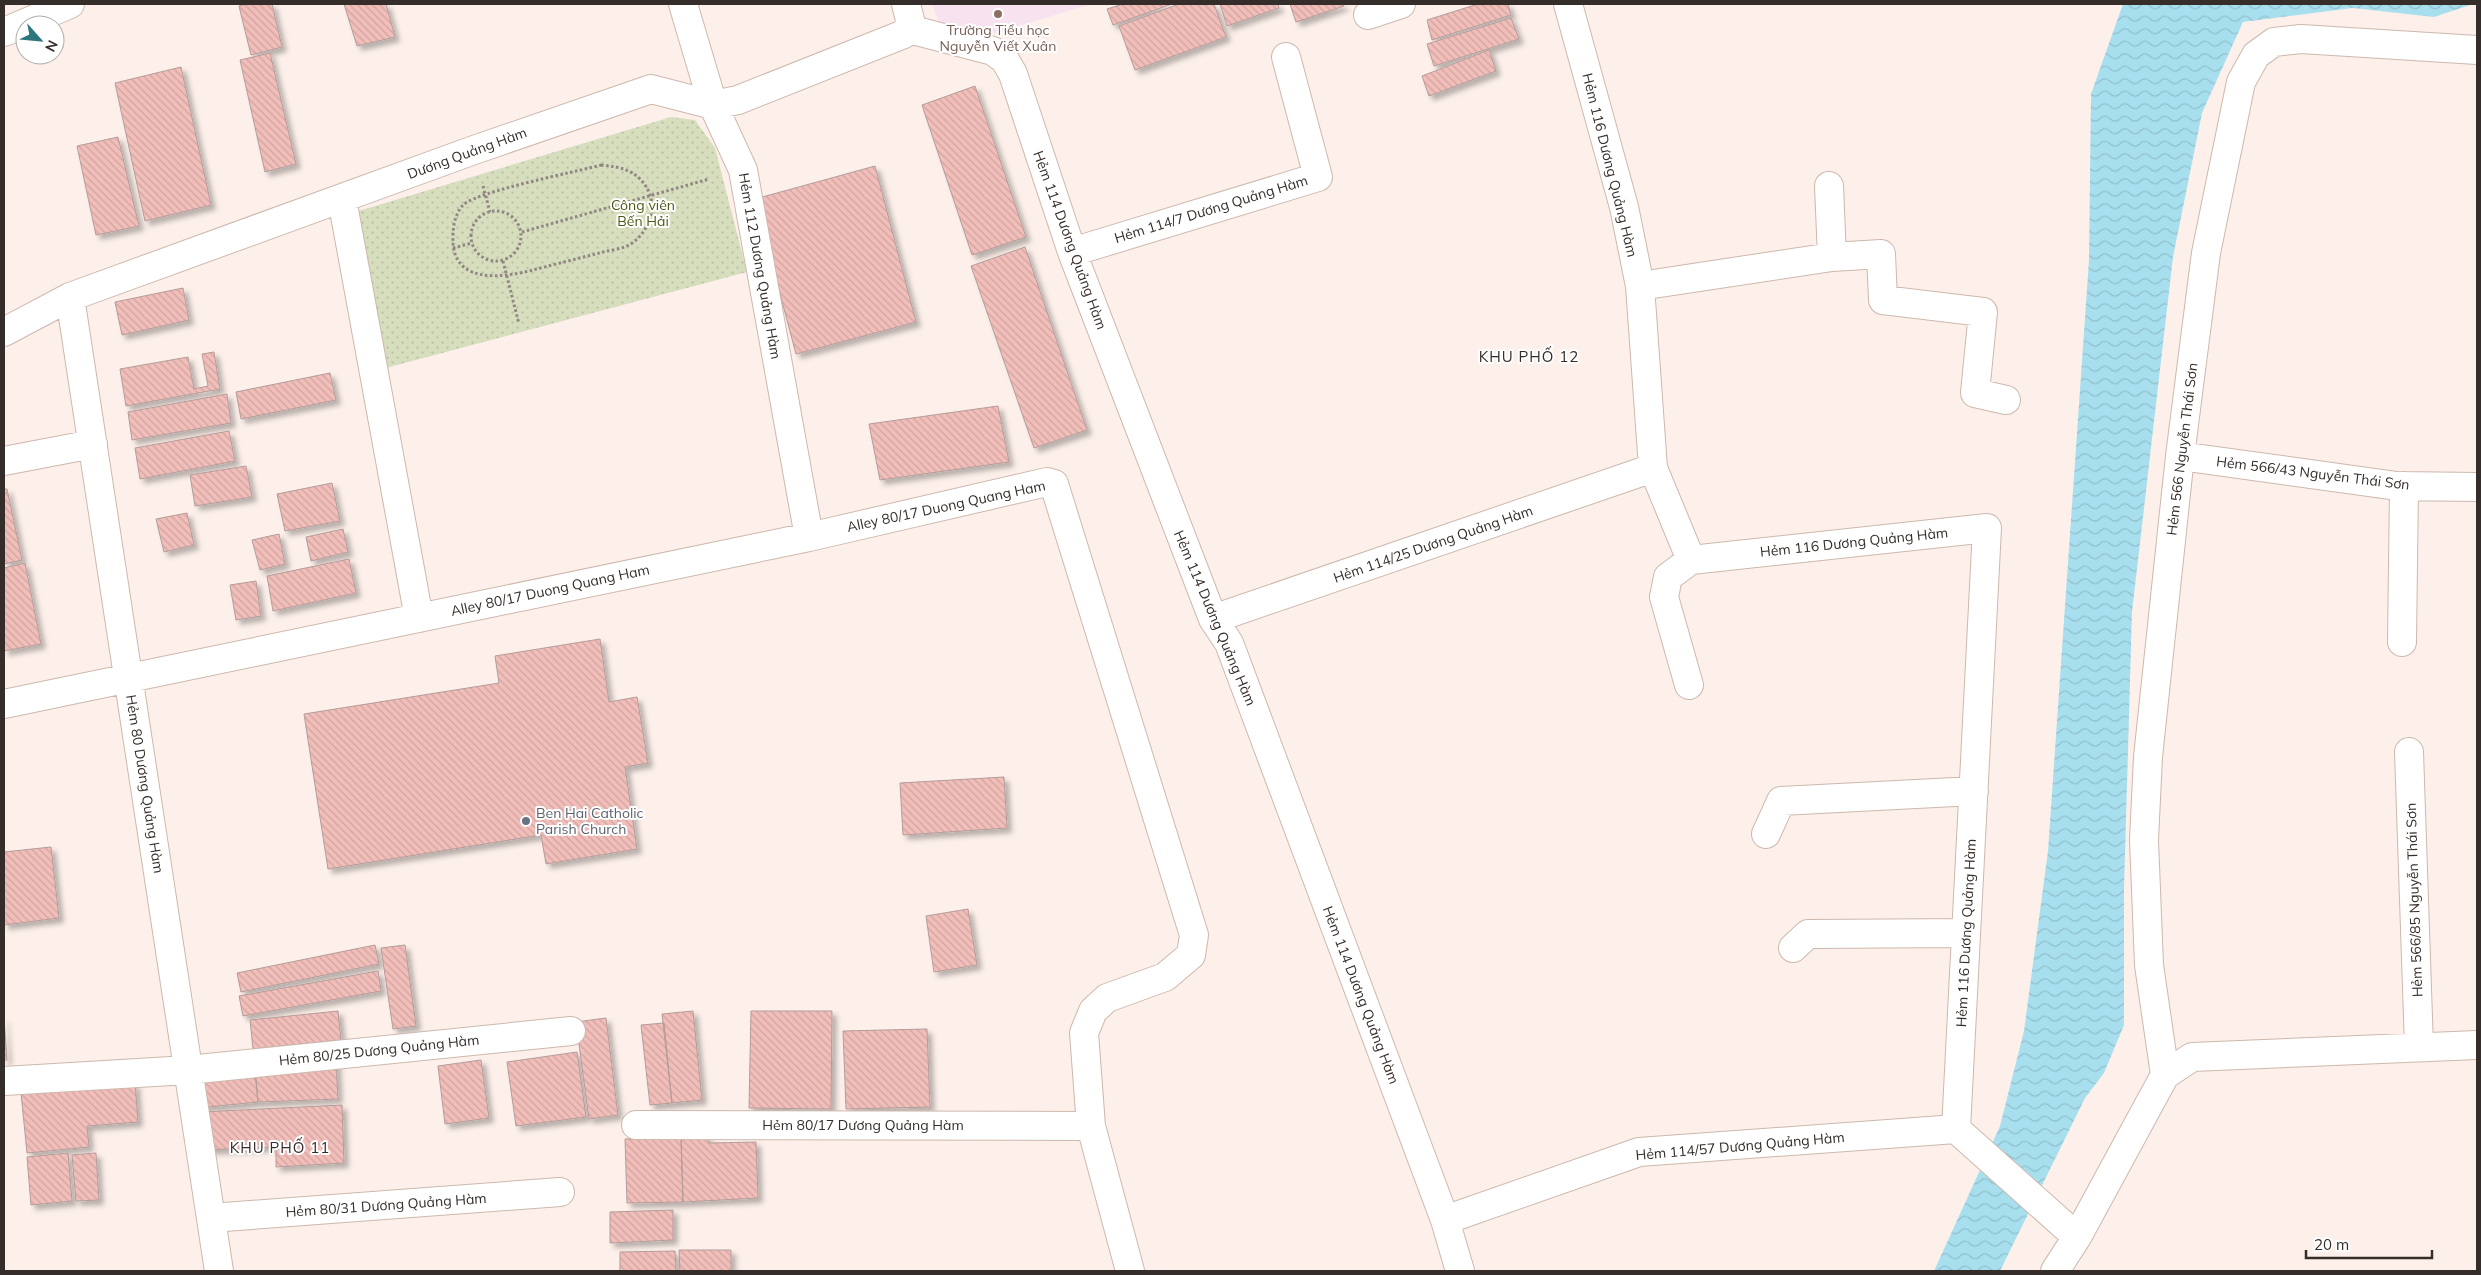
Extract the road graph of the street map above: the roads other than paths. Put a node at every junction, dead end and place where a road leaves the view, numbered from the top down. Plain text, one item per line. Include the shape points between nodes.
1 (70, 4) edge
2 (683, 4) edge
3 (1401, 4) edge
4 (1568, 4) edge
5 (1368, 15) dead end
6 (908, 16) edge
7 (4, 32) edge
8 (2477, 50) edge
9 (1286, 57) dead end
10 (713, 105) junction
11 (1829, 186) dead end
12 (342, 199) junction
13 (1072, 252) junction
14 (1832, 256) junction
15 (1640, 286) junction
16 (70, 298) junction
17 (4, 332) edge
18 (2006, 400) dead end
19 (93, 444) junction
20 (2180, 456) junction
21 (4, 461) edge
22 (1654, 468) junction
23 (2404, 486) junction
24 (2477, 486) edge
25 (809, 536) junction
26 (1691, 560) junction
27 (419, 618) junction
28 (1213, 619) junction
29 (2402, 642) dead end
30 (129, 678) junction
31 (1688, 685) dead end
32 (4, 704) edge
33 (2409, 752) dead end
34 (1974, 791) junction
35 (1766, 834) dead end
36 (1966, 933) junction
37 (1793, 948) dead end
38 (571, 1031) dead end
39 (2477, 1045) edge
40 (2419, 1047) junction
41 (188, 1070) junction
42 (2165, 1075) junction
43 (4, 1081) edge
44 (636, 1125) dead end
45 (1091, 1126) junction
46 (1956, 1129) junction
47 (560, 1192) dead end
48 (211, 1218) junction
49 (1445, 1220) junction
50 (2077, 1237) junction
51 (219, 1271) edge
52 (1130, 1271) edge
53 (1460, 1271) edge
54 (2055, 1271) edge

1 - 7 street
2 - 10 street, Hẻm 112 Dương Quảng Hàm
3 - 5 street
4 - 15 street, Hẻm 116 Dương Quảng Hàm via 1624,207
6 - 10 street, Dương Quảng Hàm via 904,34 738,100
6 - 13 street, Hẻm 114 Dương Quảng Hàm via 993,51 1005,60 1013,74
8 - 20 street, Hẻm 566 Nguyễn Thái Sơn via 2301,39 2274,42 2256,56 2241,82 2206,253
9 - 13 street, Hẻm 114/7 Dương Quảng Hàm via 1318,176
10 - 12 street, Dương Quảng Hàm via 651,89
10 - 25 street, Hẻm 112 Dương Quảng Hàm via 743,170
11 - 14 street
12 - 16 street, Dương Quảng Hàm
12 - 27 street
13 - 28 street, Hẻm 114 Dương Quảng Hàm
14 - 15 street
14 - 18 street via 1881,254 1883,300 1983,312 1975,393
15 - 22 street, Hẻm 116 Dương Quảng Hàm
16 - 17 street, Dương Quảng Hàm
16 - 19 street, Hẻm 80 Dương Quảng Hàm
19 - 21 street
19 - 30 street, Hẻm 80 Dương Quảng Hàm
20 - 23 street, Hẻm 566/43 Nguyễn Thái Sơn
20 - 42 street, Hẻm 566 Nguyễn Thái Sơn via 2148,757 2144,840 2149,965
22 - 26 street, Hẻm 116 Dương Quảng Hàm
22 - 28 street, Hẻm 114/25 Dương Quảng Hàm
23 - 24 street, Hẻm 566/43 Nguyễn Thái Sơn
23 - 29 street
25 - 27 street, Alley 80/17 Duong Quang Ham
25 - 45 street, Alley 80/17 Duong Quang Ham via 1047,482 1054,484 1194,935 1191,955 1165,977 1107,998 1093,1010 1084,1033
26 - 31 street via 1668,577 1664,597
26 - 34 street, Hẻm 116 Dương Quảng Hàm via 1988,528
27 - 30 street, Alley 80/17 Duong Quang Ham
28 - 49 street, Hẻm 114 Dương Quảng Hàm via 1229,644
30 - 32 street, Alley 80/17 Duong Quang Ham
30 - 41 street, Hẻm 80 Dương Quảng Hàm
33 - 40 street, Hẻm 566/85 Nguyễn Thái Sơn
34 - 35 street via 1781,801
34 - 36 street, Hẻm 116 Dương Quảng Hàm
36 - 37 street via 1808,934
36 - 46 street, Hẻm 116 Dương Quảng Hàm
38 - 41 street, Hẻm 80/25 Dương Quảng Hàm
39 - 40 street
40 - 42 street via 2192,1057
41 - 43 street, Hẻm 80/25 Dương Quảng Hàm
41 - 48 street, Hẻm 80 Dương Quảng Hàm
42 - 50 street
44 - 45 street, Hẻm 80/17 Dương Quảng Hàm
45 - 52 street, Alley 80/17 Duong Quang Ham
46 - 49 street, Hẻm 114/57 Dương Quảng Hàm via 1639,1152
46 - 50 street
47 - 48 street, Hẻm 80/31 Dương Quảng Hàm
48 - 51 street, Hẻm 80 Dương Quảng Hàm
49 - 53 street, Hẻm 114 Dương Quảng Hàm
50 - 54 street

